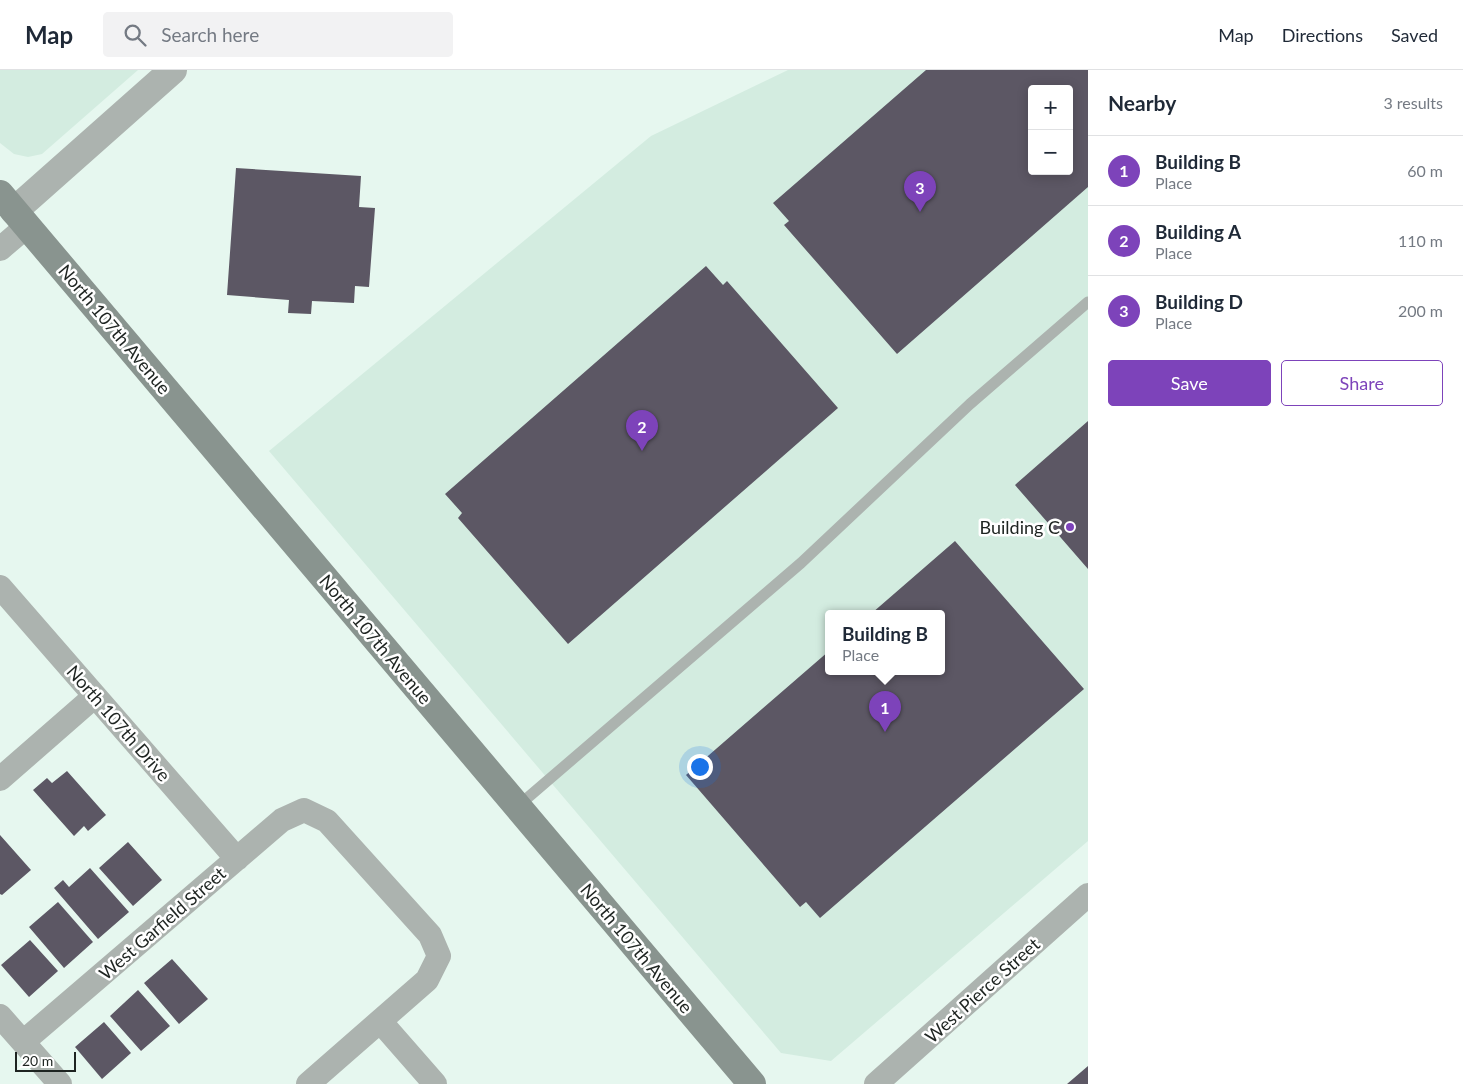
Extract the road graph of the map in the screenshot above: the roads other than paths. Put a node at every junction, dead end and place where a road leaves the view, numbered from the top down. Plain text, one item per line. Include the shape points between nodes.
1 (173, 70) edge
2 (14, 210) edge
3 (0, 249) edge
4 (1088, 302) edge
5 (0, 588) edge
6 (95, 696) junction
7 (0, 779) edge
8 (518, 806) junction
9 (237, 859) junction
10 (1088, 895) edge
11 (0, 1016) edge
12 (380, 1021) junction
13 (24, 1042) junction
14 (60, 1084) edge
15 (308, 1084) edge
16 (435, 1084) edge
17 (752, 1084) edge
18 (876, 1084) edge

1 - 2 street
2 - 3 street
2 - 8 main road, North 107th Avenue
4 - 8 lane via 970,404 801,563
5 - 6 street, North 107th Drive
6 - 7 street
6 - 9 street, North 107th Drive
8 - 17 main road, North 107th Avenue
9 - 12 street, West Garfield Street via 282,820 304,810 327,821 430,935 439,956 427,980
9 - 13 street, West Garfield Street
10 - 18 street, West Pierce Street
11 - 13 street
12 - 15 street
12 - 16 street
13 - 14 street

